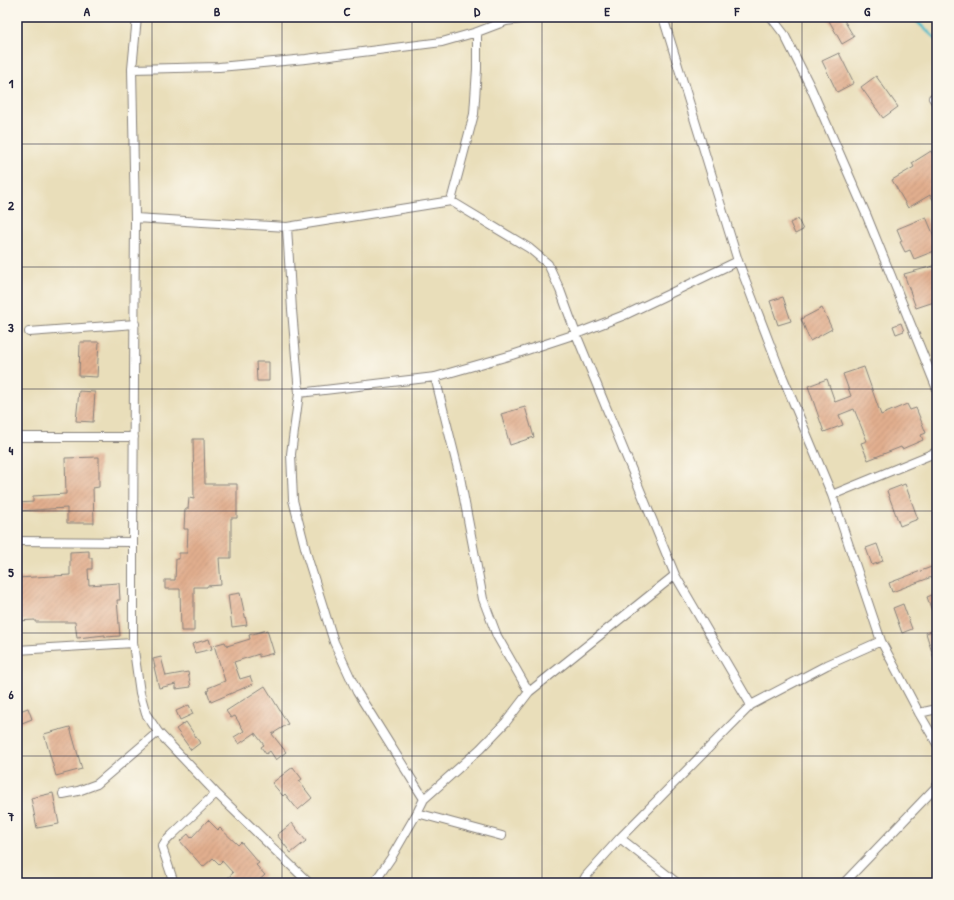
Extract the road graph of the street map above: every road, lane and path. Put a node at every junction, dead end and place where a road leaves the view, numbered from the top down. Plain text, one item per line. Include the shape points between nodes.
1 (138, 17) edge
2 (536, 17) edge
3 (663, 17) edge
4 (772, 17) edge
5 (477, 32) junction
6 (132, 69) junction
7 (451, 201) junction
8 (135, 218) junction
9 (287, 227) junction
10 (738, 261) junction
11 (135, 324) junction
12 (29, 332) dead end
13 (576, 334) junction
14 (435, 377) junction
15 (937, 389) edge
16 (299, 393) junction
17 (17, 437) edge
18 (134, 437) junction
19 (937, 452) edge
20 (832, 495) junction
21 (17, 541) edge
22 (133, 542) junction
23 (675, 575) junction
24 (881, 641) junction
25 (133, 643) junction
26 (17, 650) edge
27 (529, 692) junction
28 (751, 705) junction
29 (937, 709) edge
30 (918, 713) junction
31 (158, 732) junction
32 (937, 744) edge
33 (937, 786) edge
34 (216, 793) junction
35 (63, 794) dead end
36 (424, 799) junction
37 (417, 813) junction
38 (502, 836) dead end
39 (620, 838) junction
40 (174, 882) edge
41 (310, 883) edge
42 (374, 883) edge
43 (582, 883) edge
44 (677, 883) edge
45 (844, 883) edge

1 - 6 street
2 - 5 street via 506,21
3 - 10 street
4 - 15 street via 784,34 811,88 866,214
5 - 6 street via 442,42 306,59 219,67
5 - 7 street via 474,114
6 - 8 street
7 - 9 street
7 - 13 street via 529,248 548,264
8 - 9 street
8 - 11 street
9 - 16 street
10 - 13 street via 627,314
10 - 20 street
11 - 12 street
11 - 18 street
13 - 14 street
13 - 23 street
14 - 16 street
14 - 27 street via 460,477 483,599 496,636
16 - 36 street via 291,454 293,500 321,602 334,642 357,692
17 - 18 street
18 - 22 street
19 - 20 street
20 - 24 street
21 - 22 street
22 - 25 street
23 - 27 street
23 - 28 street
24 - 28 street via 828,664
24 - 30 street
25 - 26 street
25 - 31 street via 140,693 146,714
27 - 36 street via 506,722 480,749
28 - 39 street
29 - 30 street
30 - 32 street
31 - 34 street
31 - 35 street via 97,784
33 - 45 street
34 - 40 street via 162,847
34 - 41 street
36 - 37 street
37 - 38 street
37 - 42 street
39 - 43 street
39 - 44 street

